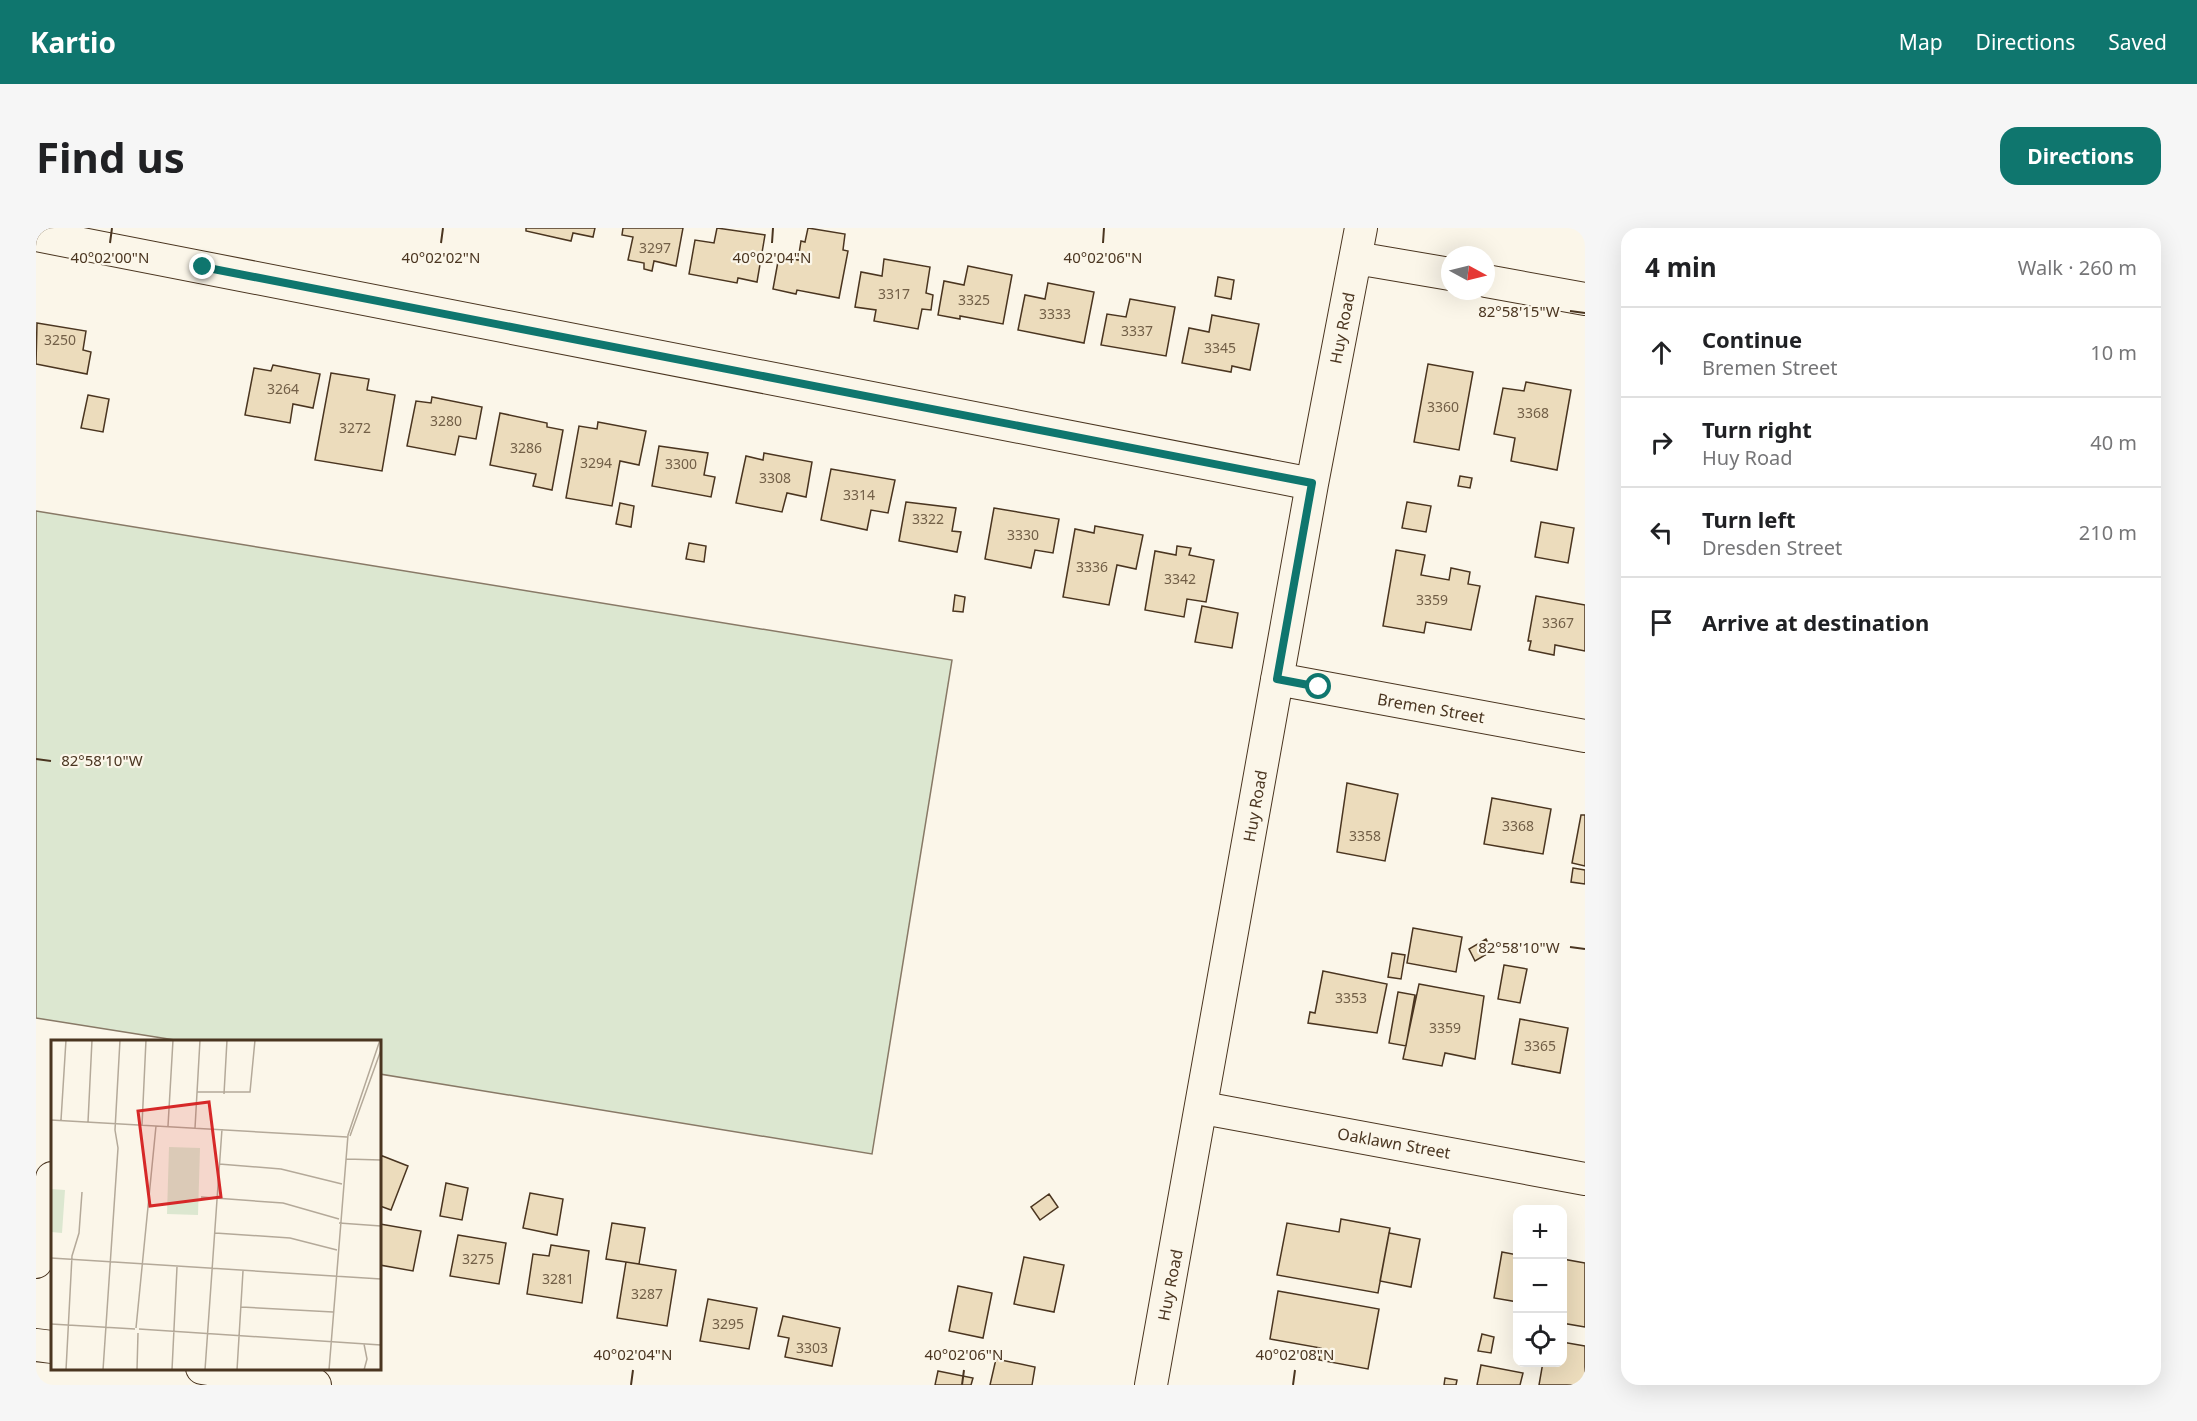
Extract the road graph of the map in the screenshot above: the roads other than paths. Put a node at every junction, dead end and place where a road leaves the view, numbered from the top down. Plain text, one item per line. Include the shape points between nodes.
1 (36, 235) edge
2 (1359, 243) edge
3 (1441, 271) edge
4 (1495, 283) edge
5 (1585, 299) edge
6 (1312, 483) junction
7 (1277, 679) junction
8 (1585, 736) edge
9 (1203, 1108) junction
10 (1585, 1179) edge
11 (51, 1183) edge
12 (36, 1262) edge
13 (36, 1345) edge
14 (51, 1347) edge
15 (215, 1370) edge
16 (315, 1385) edge
17 (1151, 1385) edge

1 - 6 street
2 - 3 street
2 - 6 street, Huy Road
4 - 5 street
6 - 7 street, Huy Road
7 - 8 street, Bremen Street
7 - 9 street, Huy Road
9 - 10 street, Oaklawn Street
9 - 17 street, Huy Road
11 - 12 street
13 - 14 street
15 - 16 street

